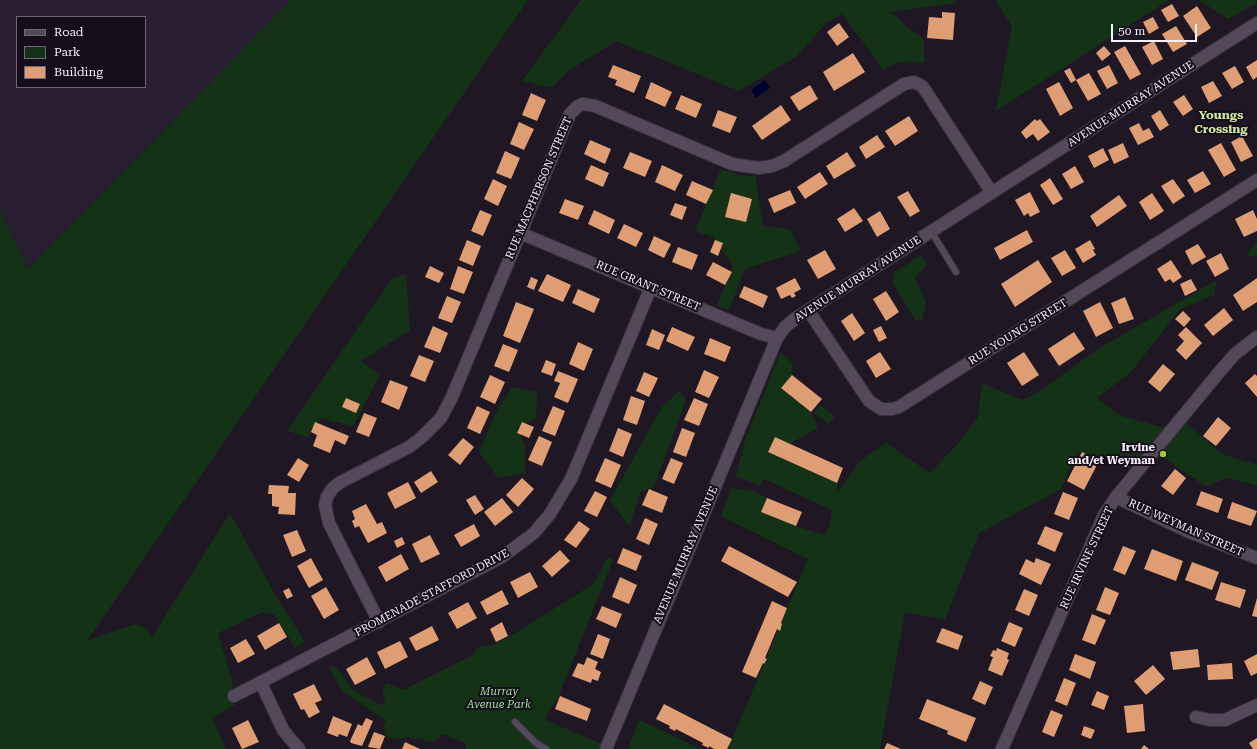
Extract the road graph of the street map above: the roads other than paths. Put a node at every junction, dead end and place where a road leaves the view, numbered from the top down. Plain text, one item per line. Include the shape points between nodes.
1 (1257, 23) edge
2 (1257, 180) edge
3 (992, 193) junction
4 (931, 231) junction
5 (520, 234) junction
6 (956, 272) dead end
7 (651, 287) junction
8 (808, 310) junction
9 (1257, 337) edge
10 (777, 338) junction
11 (1116, 497) junction
12 (1257, 558) edge
13 (379, 622) junction
14 (261, 683) junction
15 (234, 696) dead end
16 (1257, 706) edge
17 (1196, 717) dead end
18 (515, 722) dead end
19 (299, 749) edge
20 (546, 749) edge
21 (606, 749) edge
22 (1002, 749) edge

1 - 3 street, AVENUE MURRAY AVENUE
2 - 8 street, RUE YOUNG STREET via 899,407 881,409 869,401
3 - 4 street, AVENUE MURRAY AVENUE
3 - 5 street, RUE MACPHERSON STREET via 926,90 914,82 904,84 784,161 759,168 732,164 595,106 583,104 570,114
4 - 6 lane
4 - 8 street, AVENUE MURRAY AVENUE
5 - 7 street, RUE GRANT STREET
5 - 13 street, RUE MACPHERSON STREET via 441,418 409,447 339,483 327,497 325,505 328,523
7 - 10 street, RUE GRANT STREET via 761,334
7 - 13 street, PROMENADE STAFFORD DRIVE via 571,479 547,518 534,533 502,557
8 - 10 street, AVENUE MURRAY AVENUE via 785,327
9 - 11 street, RUE IRVINE STREET via 1235,354
10 - 21 street, AVENUE MURRAY AVENUE
11 - 12 street, RUE WEYMAN STREET via 1189,532
11 - 22 street, RUE IRVINE STREET via 1104,515
13 - 14 street, PROMENADE STAFFORD DRIVE
14 - 15 street, PROMENADE STAFFORD DRIVE
14 - 19 street via 283,730
16 - 17 street via 1225,720
18 - 20 lane via 536,743

